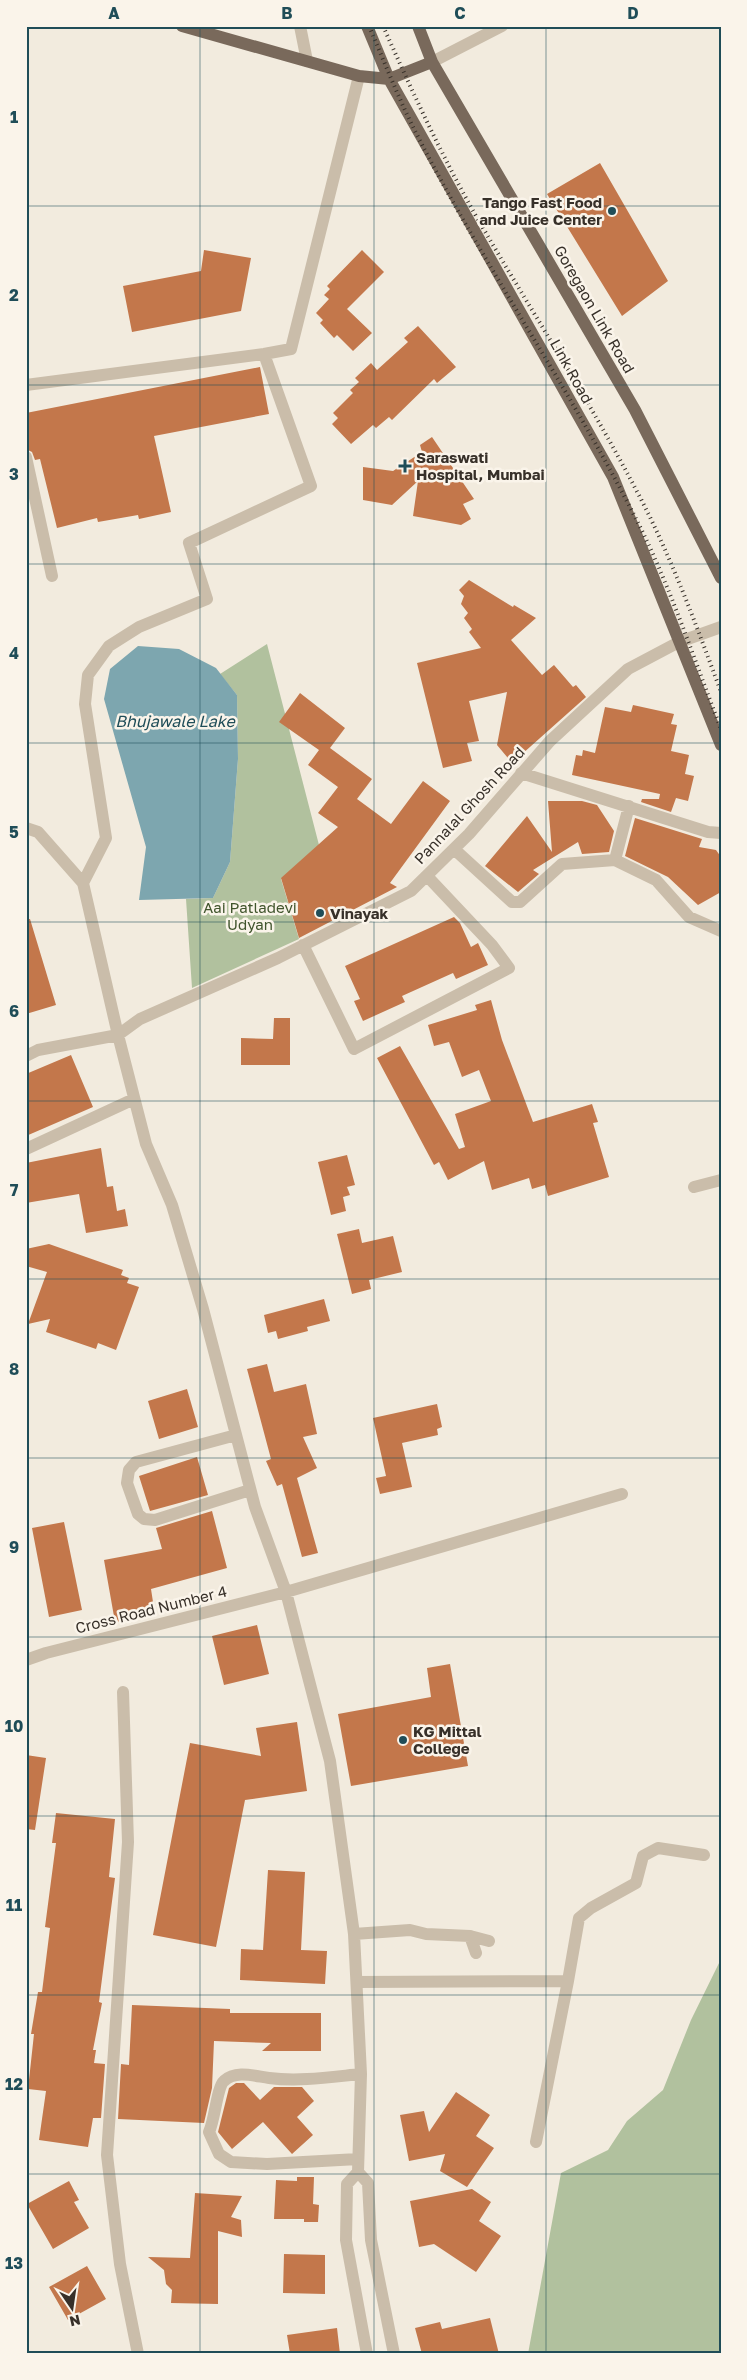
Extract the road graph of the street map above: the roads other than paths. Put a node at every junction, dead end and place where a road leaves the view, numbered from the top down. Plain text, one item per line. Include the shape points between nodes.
1 (182, 26) edge
2 (300, 26) edge
3 (367, 26) edge
4 (418, 26) edge
5 (502, 26) edge
6 (307, 61) junction
7 (432, 62) junction
8 (359, 76) junction
9 (389, 78) junction
10 (264, 354) junction
11 (26, 385) edge
12 (26, 457) edge
13 (52, 576) dead end
14 (721, 578) edge
15 (721, 627) edge
16 (679, 642) junction
17 (721, 745) edge
18 (521, 773) junction
19 (629, 806) junction
20 (26, 828) edge
21 (721, 833) edge
22 (454, 849) junction
23 (614, 860) junction
24 (426, 876) junction
25 (83, 882) junction
26 (721, 931) edge
27 (303, 944) junction
28 (118, 1035) junction
29 (26, 1056) edge
30 (134, 1099) junction
31 (26, 1148) edge
32 (721, 1180) edge
33 (694, 1187) dead end
34 (236, 1435) junction
35 (250, 1490) junction
36 (622, 1494) dead end
37 (286, 1592) junction
38 (26, 1660) edge
39 (123, 1692) dead end
40 (704, 1855) dead end
41 (354, 1934) junction
42 (470, 1936) junction
43 (489, 1941) dead end
44 (476, 1953) dead end
45 (568, 1981) junction
46 (356, 1982) junction
47 (361, 2074) junction
48 (536, 2142) dead end
49 (358, 2159) junction
50 (358, 2172) junction
51 (138, 2354) edge
52 (368, 2354) edge
53 (394, 2354) edge

1 - 6 main road
2 - 6 street
3 - 9 main road, Link Road
4 - 7 main road
5 - 7 street
6 - 8 main road
7 - 9 main road
7 - 14 main road, Goregaon Link Road via 635,410
8 - 9 main road
8 - 10 street via 291,349
9 - 16 main road, Link Road via 613,477
10 - 11 street
10 - 25 street via 310,486 189,543 207,599 139,627 110,646 88,675 85,704 106,838
12 - 13 street
15 - 16 street, Pannalal Ghosh Road
16 - 17 main road, Link Road
16 - 18 street, Pannalal Ghosh Road via 628,669 550,741
18 - 19 street
18 - 22 street, Pannalal Ghosh Road
19 - 21 street via 708,832
19 - 23 street
20 - 25 street via 38,832
22 - 23 street via 512,902 520,902 562,864
22 - 24 street, Pannalal Ghosh Road
23 - 26 street via 656,880 689,917
24 - 27 street, Pannalal Ghosh Road via 411,891
24 - 27 street via 492,945 509,968 354,1049
25 - 28 street
27 - 28 street, Pannalal Ghosh Road via 140,1019
28 - 29 street via 38,1050
28 - 30 street
30 - 31 street
30 - 34 street via 146,1144 172,1205
32 - 33 street
34 - 35 street
34 - 35 street via 136,1462 128,1470 127,1483 138,1514 144,1519 155,1520
35 - 37 street
36 - 37 street, Cross Road Number 4
37 - 38 street, Cross Road Number 4
37 - 41 street via 330,1760
39 - 51 street via 128,1842 107,2155 120,2264
40 - 45 street via 658,1848 643,1856 636,1883 579,1918
41 - 42 street via 410,1930
41 - 46 street
42 - 43 street
42 - 44 street
45 - 46 street
45 - 48 street
46 - 47 street
47 - 49 street
47 - 49 street via 276,2079 236,2074 218,2089 215,2118 209,2132 219,2154 231,2162 267,2164
49 - 50 street
50 - 52 street via 347,2184 346,2240
50 - 53 street via 368,2183 371,2240

